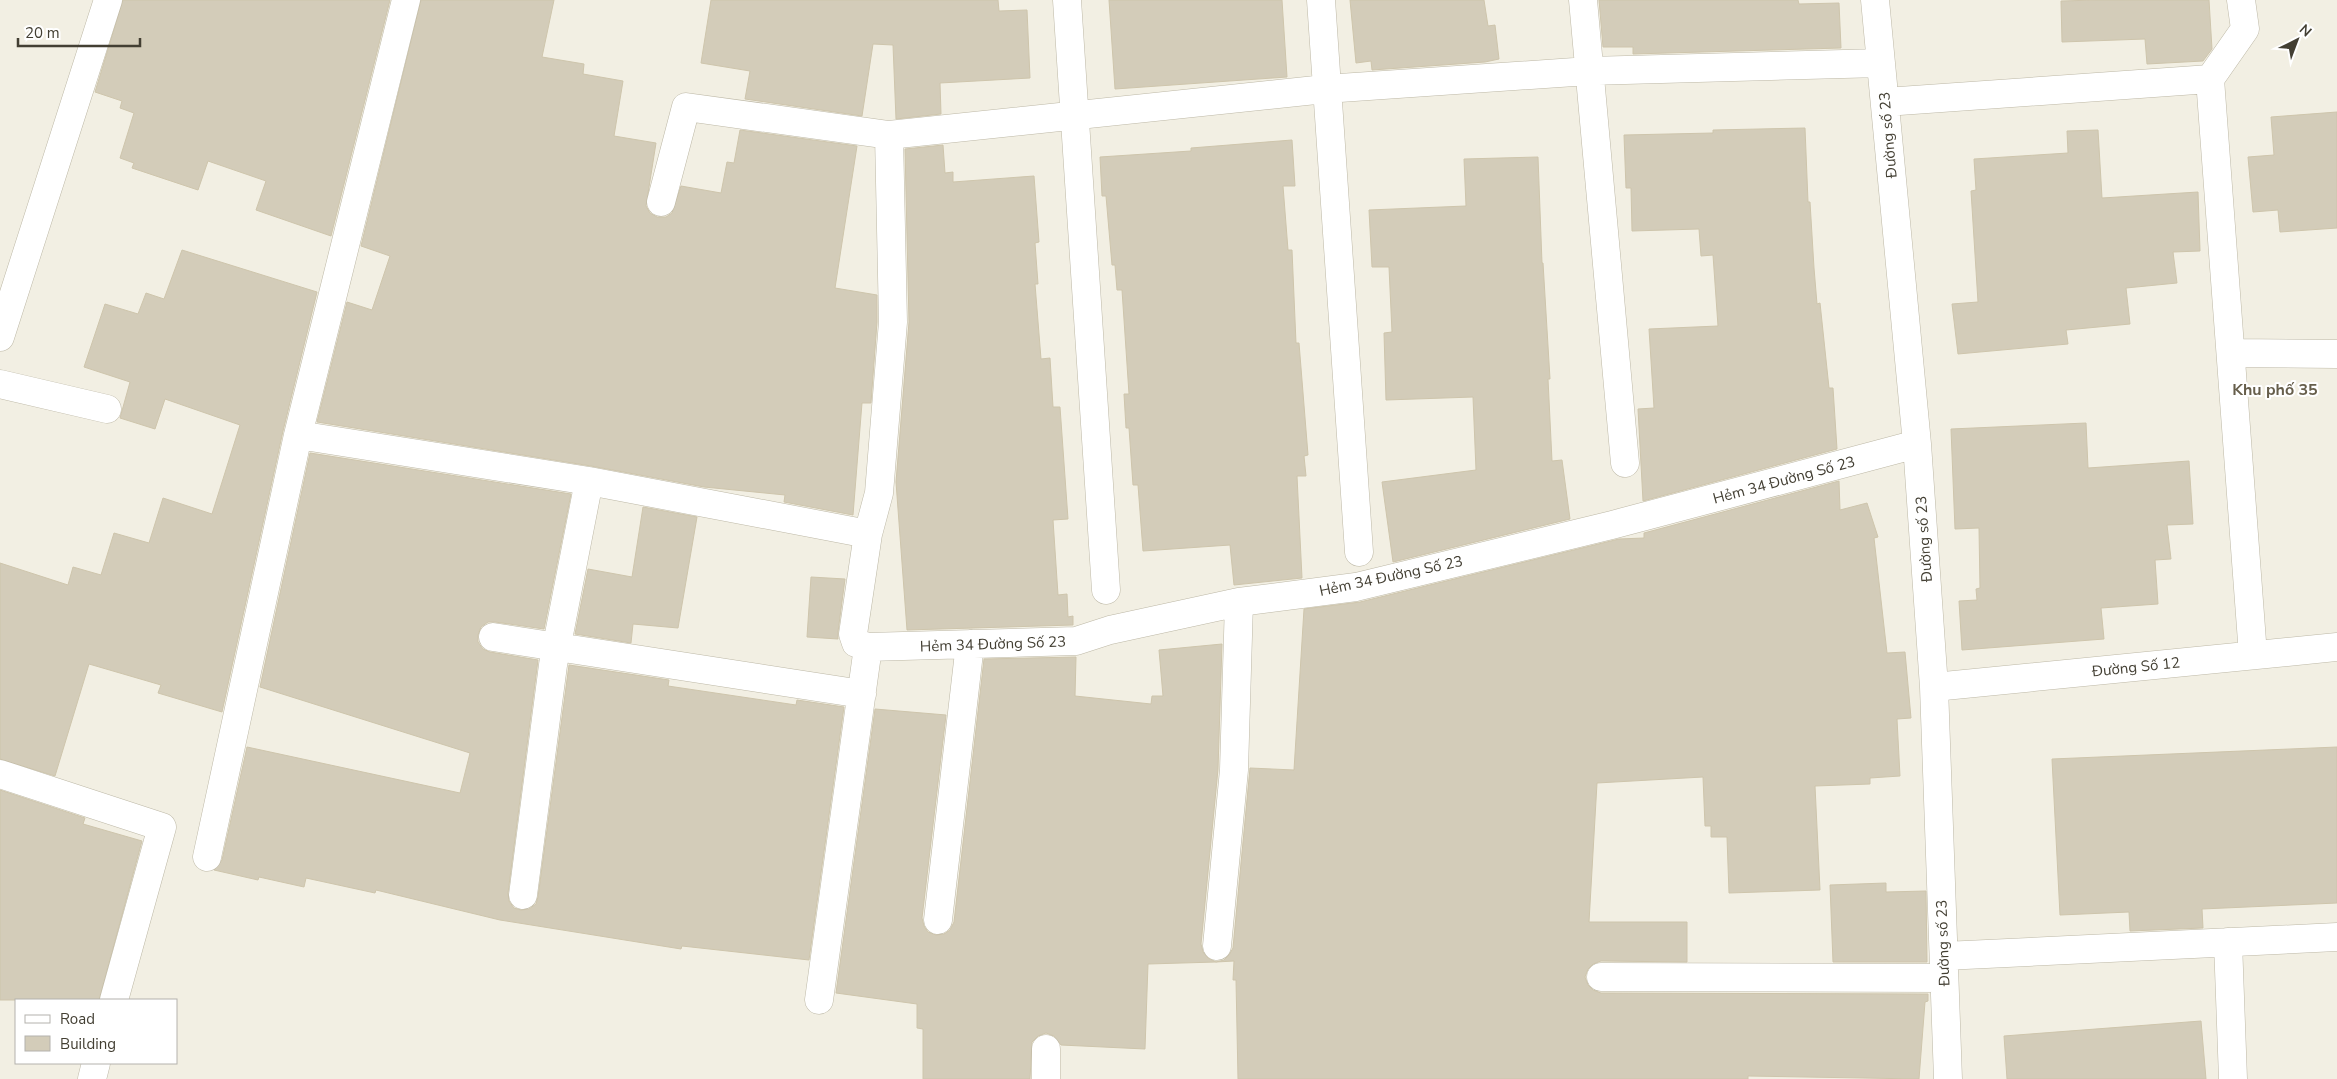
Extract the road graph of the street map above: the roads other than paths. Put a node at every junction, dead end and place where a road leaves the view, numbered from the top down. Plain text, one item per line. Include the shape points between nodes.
1 (108, 0) edge
2 (406, 0) edge
3 (1067, 0) edge
4 (1321, 0) edge
5 (1583, 0) edge
6 (1875, 0) edge
7 (2241, 0) edge
8 (1881, 63) junction
9 (1589, 72) junction
10 (2210, 79) junction
11 (1325, 89) junction
12 (1885, 102) junction
13 (1074, 116) junction
14 (889, 135) junction
15 (661, 202) dead end
16 (0, 337) edge
17 (2231, 353) junction
18 (2337, 354) edge
19 (0, 384) edge
20 (107, 409) dead end
21 (298, 435) junction
22 (1917, 444) junction
23 (1625, 463) dead end
24 (589, 481) junction
25 (868, 534) junction
26 (1359, 552) dead end
27 (1106, 590) dead end
28 (1239, 602) junction
29 (493, 637) dead end
30 (970, 644) junction
31 (862, 645) junction
32 (557, 646) junction
33 (2337, 647) edge
34 (2253, 655) junction
35 (1934, 687) junction
36 (862, 694) junction
37 (0, 774) edge
38 (207, 857) dead end
39 (523, 895) dead end
40 (938, 920) dead end
41 (2337, 937) edge
42 (2228, 942) junction
43 (1217, 946) dead end
44 (1944, 967) junction
45 (1601, 977) dead end
46 (114, 999) edge
47 (818, 1000) dead end
48 (1046, 1049) dead end
49 (96, 1064) edge
50 (92, 1079) edge
51 (1046, 1079) edge
52 (1948, 1079) edge
53 (2234, 1079) edge

1 - 16 street
2 - 21 street
3 - 13 street
4 - 11 street
5 - 9 street
6 - 8 street, Đường số 23
7 - 10 street via 2245,29
8 - 9 street
8 - 12 street, Đường số 23
9 - 11 street
9 - 23 street
10 - 12 street
10 - 17 street
11 - 13 street
11 - 26 street
12 - 22 street, Đường số 23
13 - 14 street
13 - 27 street
14 - 15 street via 686,107
14 - 25 street via 893,322 879,493
17 - 18 street
17 - 34 street
19 - 20 street
21 - 24 street
21 - 38 street
22 - 28 street, Hẻm 34 Đường Số 23 via 1612,526 1356,586
22 - 35 street, Đường số 23
24 - 25 street
24 - 32 street
25 - 31 street via 853,634
28 - 30 street, Hẻm 34 Đường Số 23 via 1110,630 1076,641
28 - 43 street via 1234,770
29 - 32 street
30 - 31 street, Hẻm 34 Đường Số 23
30 - 40 street
31 - 36 street
32 - 36 street
32 - 39 street
33 - 34 street, Đường Số 12
34 - 35 street, Đường Số 12
35 - 44 street, Đường số 23
36 - 47 street
37 - 46 street via 162,827
41 - 42 street
42 - 44 street
42 - 53 street
44 - 45 street
44 - 52 street, Đường số 23
48 - 51 street
49 - 50 street

